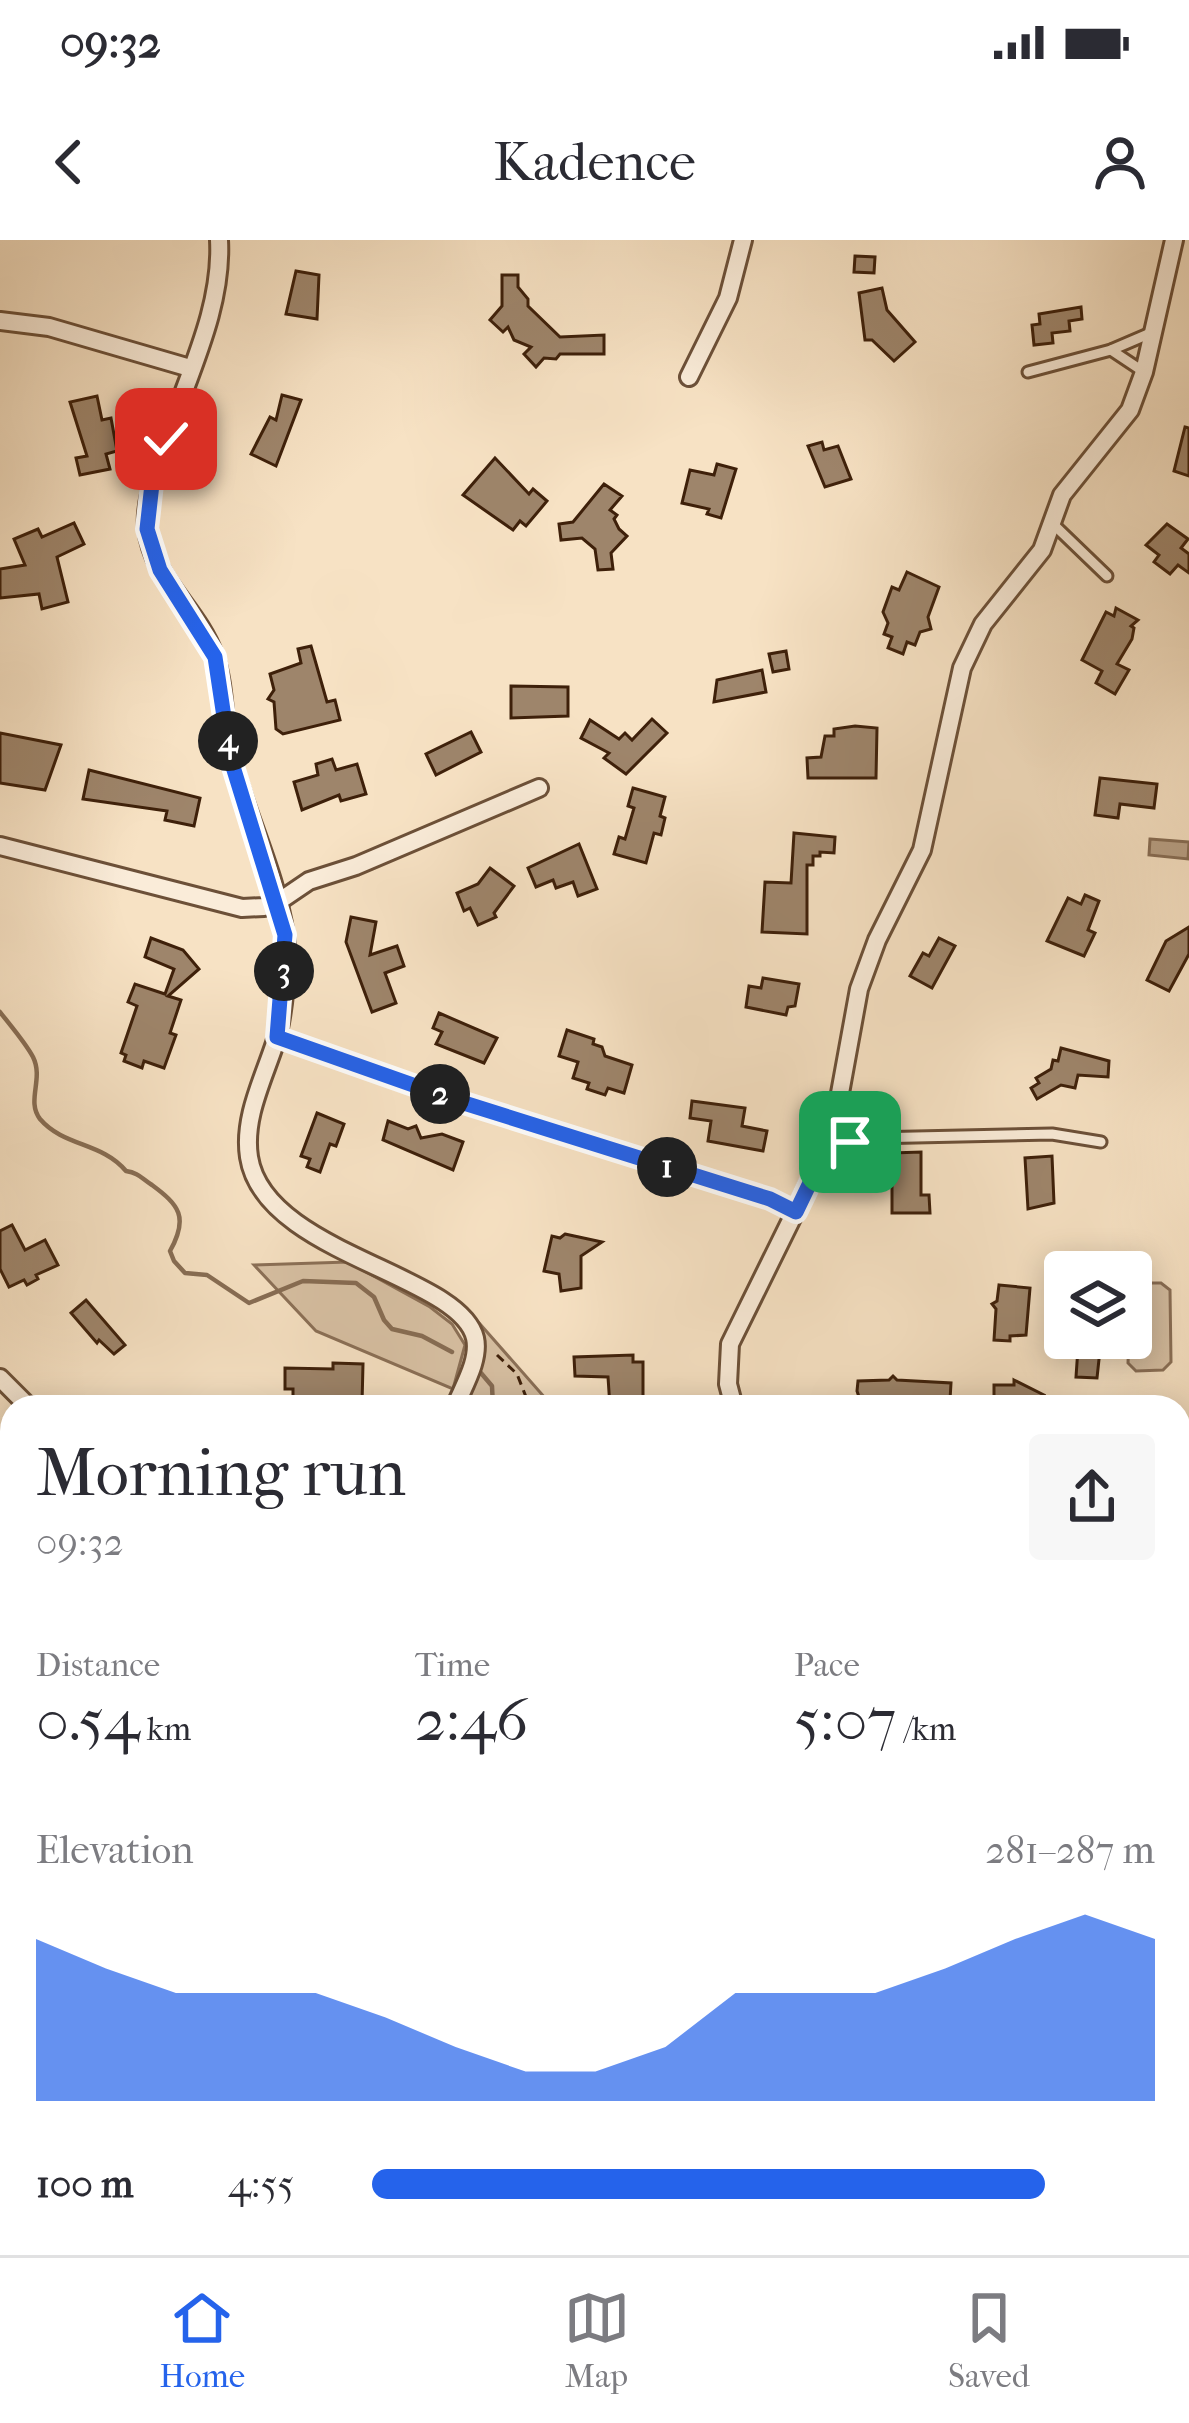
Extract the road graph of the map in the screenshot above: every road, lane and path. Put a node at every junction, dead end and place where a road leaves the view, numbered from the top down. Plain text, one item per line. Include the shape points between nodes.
1 (220, 240) edge
2 (743, 240) edge
3 (1174, 240) edge
4 (0, 321) edge
5 (1153, 332) junction
6 (1111, 350) junction
7 (190, 368) junction
8 (1028, 372) dead end
9 (1144, 372) junction
10 (689, 377) dead end
11 (1052, 524) junction
12 (1107, 576) dead end
13 (539, 788) dead end
14 (0, 846) edge
15 (278, 902) junction
16 (277, 1037) junction
17 (832, 1137) junction
18 (1101, 1142) dead end
19 (796, 1212) junction
20 (497, 1355) dead end
21 (459, 1395) edge
22 (525, 1395) edge
23 (731, 1395) edge

1 - 7 street via 219,289
2 - 10 street via 728,298
3 - 5 street
4 - 7 street
5 - 6 lane
5 - 9 street
6 - 8 lane
6 - 9 lane
7 - 15 street via 152,484 147,529 160,570 215,657 230,757
9 - 11 street via 1130,410 1062,495
11 - 12 lane
11 - 17 street via 1042,550 982,624 962,668 922,850 859,989
13 - 15 street via 309,881
14 - 15 street via 242,908
15 - 16 street via 286,946
16 - 19 street
16 - 21 street via 253,1105 252,1171 292,1222 464,1321 476,1348
17 - 18 lane via 1052,1134
17 - 19 street
19 - 23 street via 730,1344
20 - 22 path

